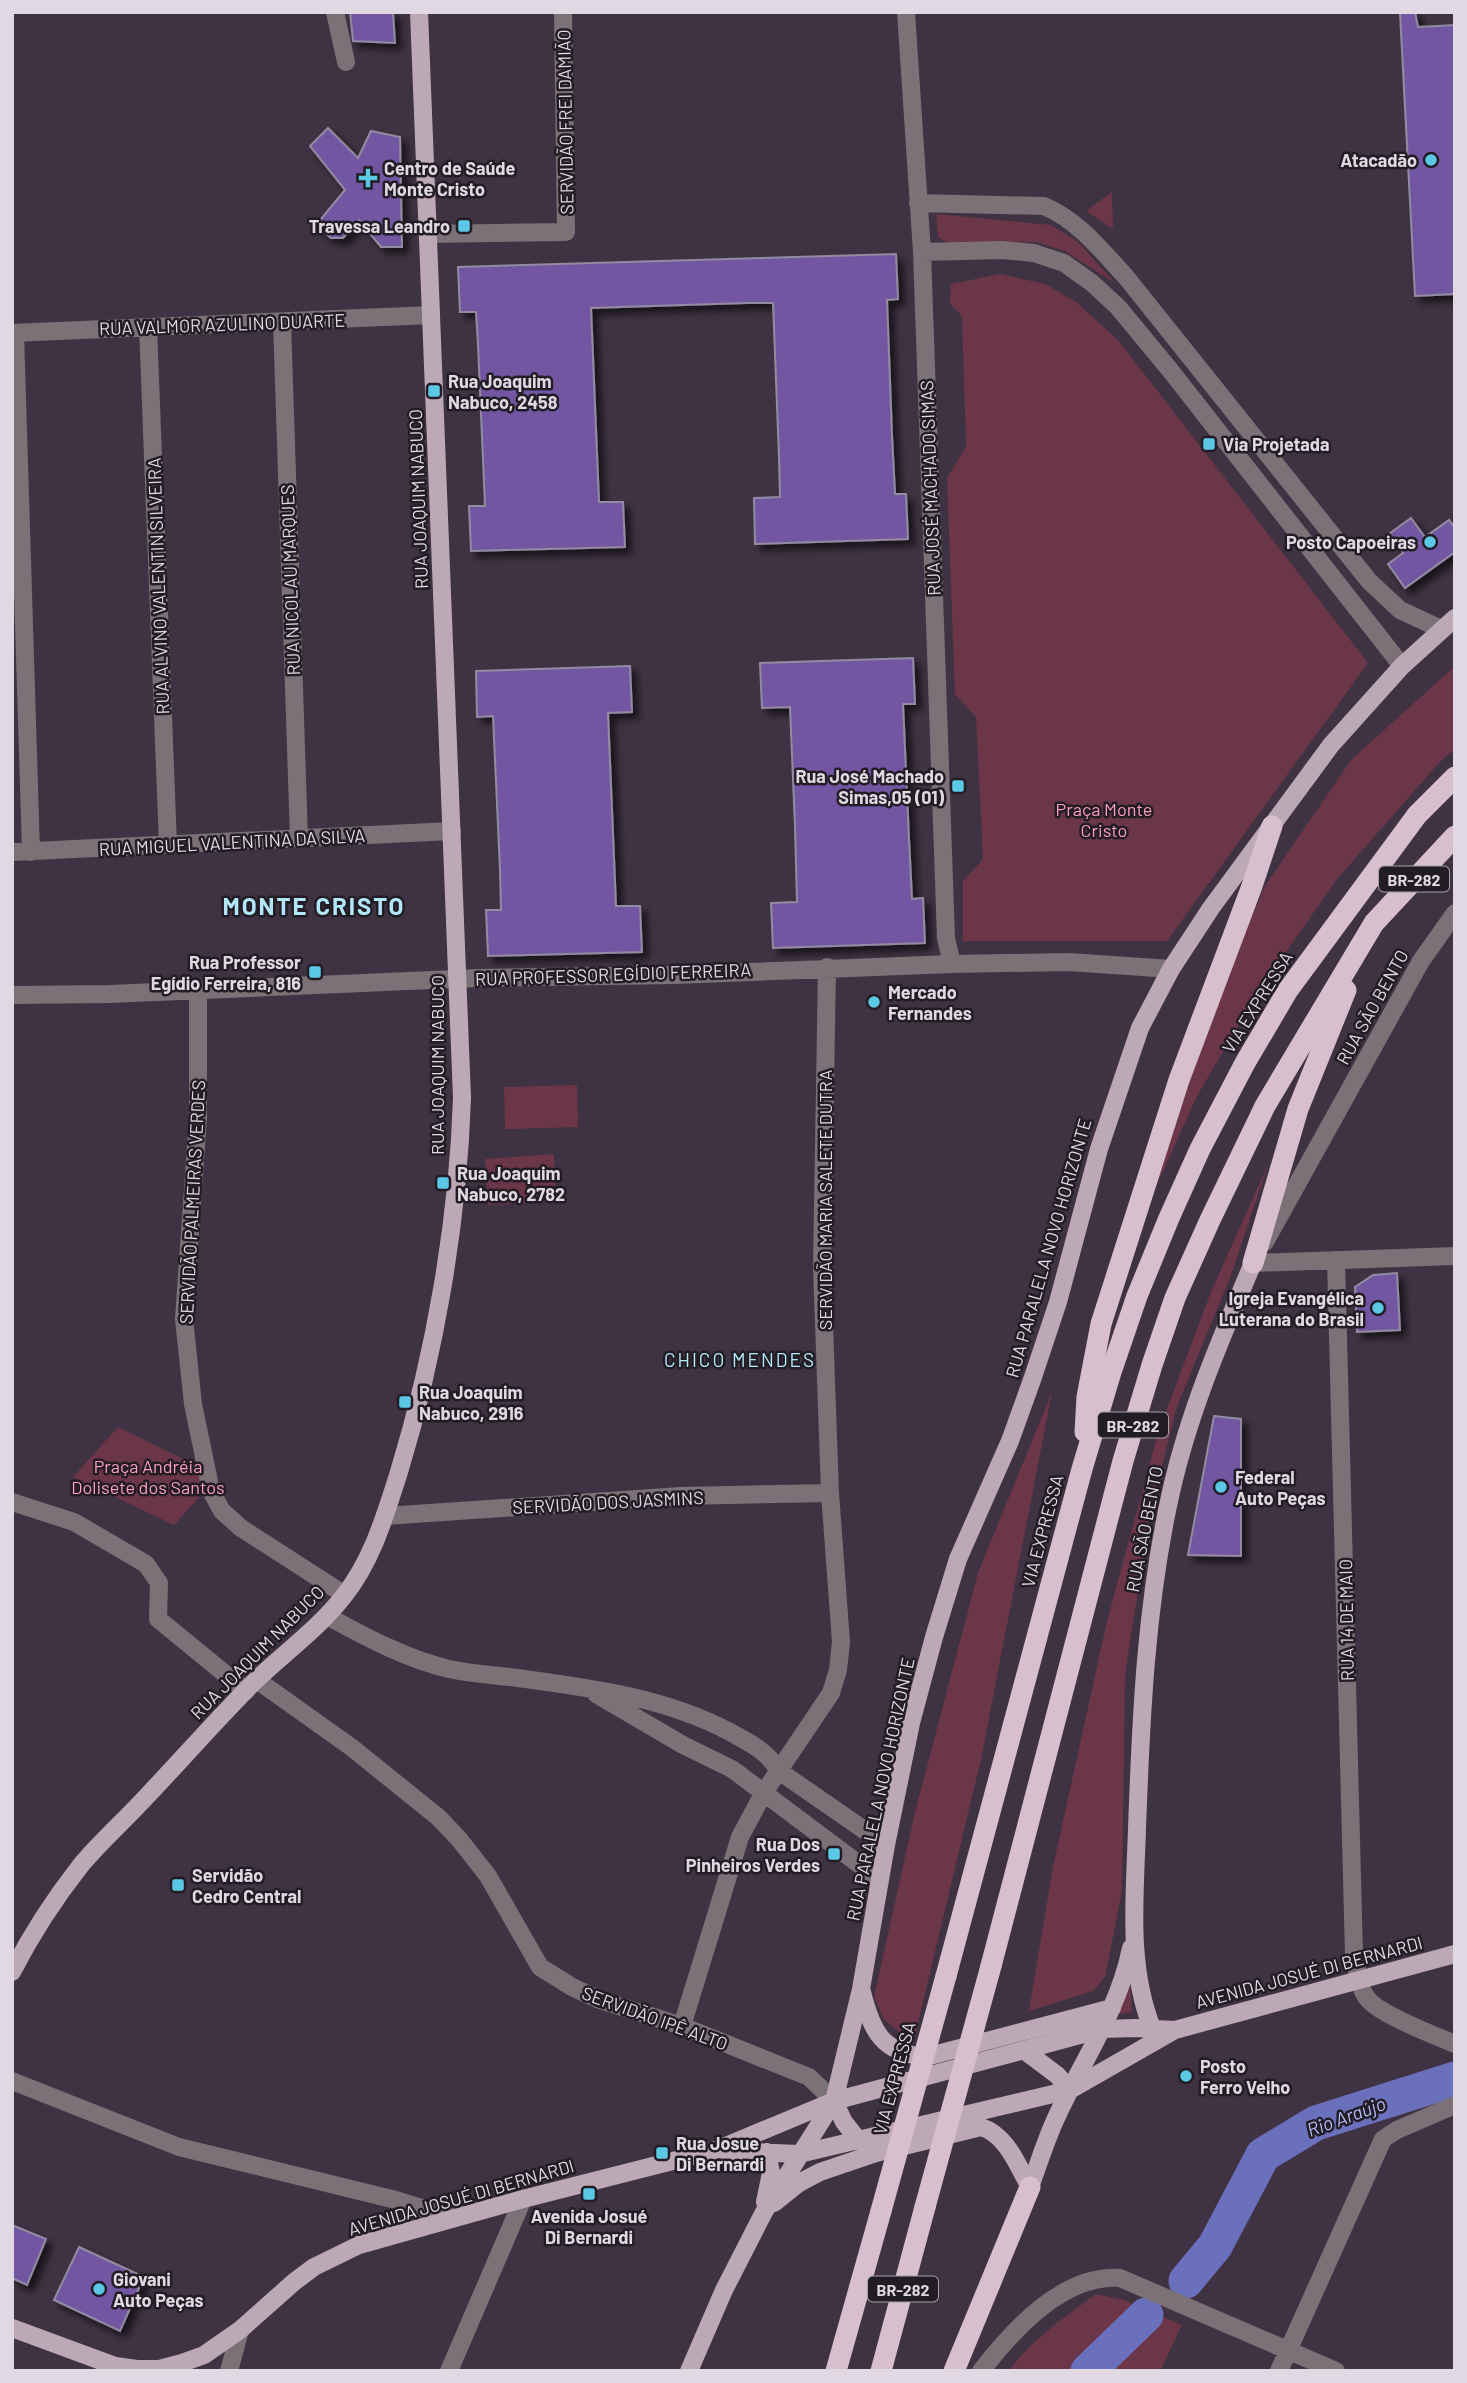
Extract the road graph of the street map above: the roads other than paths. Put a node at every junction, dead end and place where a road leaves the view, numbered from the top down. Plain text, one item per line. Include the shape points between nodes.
1 (335, 12) edge
2 (419, 12) edge
3 (563, 12) edge
4 (906, 12) edge
5 (346, 62) dead end
6 (918, 203) junction
7 (428, 234) junction
8 (922, 252) junction
9 (431, 315) junction
10 (282, 321) junction
11 (148, 327) junction
12 (14, 333) edge
13 (1369, 581) junction
14 (1348, 597) junction
15 (1448, 624) edge
16 (1402, 666) junction
17 (1455, 777) edge
18 (1272, 826) junction
19 (452, 831) junction
20 (1455, 836) edge
21 (299, 839) junction
22 (168, 845) junction
23 (12, 852) edge
24 (31, 852) junction
25 (1455, 913) edge
26 (1374, 923) junction
27 (951, 964) junction
28 (827, 967) junction
29 (1171, 969) junction
30 (458, 979) junction
31 (198, 990) junction
32 (12, 995) edge
33 (1455, 1256) edge
34 (1336, 1260) junction
35 (1253, 1263) junction
36 (1082, 1469) junction
37 (830, 1493) junction
38 (12, 1502) edge
39 (385, 1516) junction
40 (345, 1595) junction
41 (327, 1616) junction
42 (251, 1686) junction
43 (584, 1686) junction
44 (779, 1771) junction
45 (763, 1794) junction
46 (886, 1845) junction
47 (880, 1880) junction
48 (1134, 1927) junction
49 (1455, 1954) edge
50 (12, 1972) edge
51 (1359, 1980) junction
52 (861, 1989) junction
53 (1112, 2008) junction
54 (682, 2026) junction
55 (1152, 2028) junction
56 (1102, 2029) junction
57 (1175, 2030) junction
58 (1455, 2044) edge
59 (1025, 2051) junction
60 (12, 2081) edge
61 (1070, 2090) junction
62 (834, 2101) junction
63 (1455, 2105) edge
64 (859, 2141) junction
65 (716, 2150) junction
66 (767, 2152) junction
67 (799, 2154) junction
68 (1030, 2187) junction
69 (523, 2199) junction
70 (764, 2212) junction
71 (454, 2218) junction
72 (12, 2328) edge
73 (240, 2330) junction
74 (1288, 2350) junction
75 (229, 2371) edge
76 (449, 2371) edge
77 (689, 2371) edge
78 (836, 2371) edge
79 (881, 2371) edge
80 (954, 2371) edge
81 (981, 2371) edge
82 (1279, 2371) edge
83 (1336, 2371) edge

1 - 5 street
2 - 7 main road, RUA JOAQUIM NABUCO
3 - 7 street, SERVIDÃO FREI DAMIÃO via 566,232
4 - 6 street, RUA JOSÉ MACHADO SIMAS
6 - 8 street, RUA JOSÉ MACHADO SIMAS
6 - 13 street via 1044,206 1063,214 1088,235 1206,375
7 - 9 main road, RUA JOAQUIM NABUCO
8 - 14 street via 1034,253 1064,263 1092,283 1170,370
8 - 27 street, RUA JOSÉ MACHADO SIMAS via 946,938
9 - 10 street, RUA VALMOR AZULINO DUARTE
9 - 19 main road, RUA JOAQUIM NABUCO
10 - 11 street, RUA VALMOR AZULINO DUARTE
10 - 21 street, RUA NICOLAU MARQUES
11 - 12 street, RUA VALMOR AZULINO DUARTE
11 - 22 street, RUA ALVINO VALENTIN SILVEIRA
12 - 24 street
13 - 14 street
13 - 15 street via 1400,610
14 - 16 street
15 - 16 main road, RUA PARALELA NOVO HORIZONTE
16 - 18 main road, RUA PARALELA NOVO HORIZONTE via 1331,745
17 - 36 highway, VIA EXPRESSA / BR-282 via 1417,815 1288,989 1245,1063 1200,1149 1137,1296
18 - 29 main road, RUA PARALELA NOVO HORIZONTE
18 - 36 highway via 1179,1080 1101,1324 1087,1397
19 - 21 street, RUA MIGUEL VALENTINA DA SILVA
19 - 30 main road, RUA JOAQUIM NABUCO
20 - 26 highway, BR-282
21 - 22 street, RUA MIGUEL VALENTINA DA SILVA
22 - 24 street, RUA MIGUEL VALENTINA DA SILVA
23 - 24 street, RUA MIGUEL VALENTINA DA SILVA
25 - 35 street, RUA SÃO BENTO via 1421,961
26 - 35 highway via 1297,1109
26 - 79 highway, BR-282, bridge via 1265,1106 1175,1298 1152,1365
27 - 28 street, RUA PROFESSOR EGÍDIO FERREIRA
27 - 29 street, RUA PROFESSOR EGÍDIO FERREIRA via 1069,962
28 - 30 street, RUA PROFESSOR EGÍDIO FERREIRA
28 - 37 street, SERVIDÃO MARIA SALETE DUTRA via 822,1267
29 - 46 main road, RUA PARALELA NOVO HORIZONTE via 1131,1053 1098,1149 1058,1302 1032,1380 948,1589 911,1723
30 - 31 street, RUA PROFESSOR EGÍDIO FERREIRA
30 - 39 main road, RUA JOAQUIM NABUCO via 462,1098 457,1187 423,1377
31 - 32 street, RUA PROFESSOR EGÍDIO FERREIRA
31 - 40 street, SERVIDÃO PALMEIRAS VERDES via 198,1117 184,1318 193,1404 211,1491 222,1511 241,1528
33 - 34 street
34 - 35 street
34 - 51 street, RUA 14 DE MAIO via 1354,1955
35 - 48 main road, RUA SÃO BENTO via 1196,1403 1171,1491 1153,1586 1141,1729
36 - 78 highway, VIA EXPRESSA / BR-282, bridge
37 - 39 street, SERVIDÃO DOS JASMINS via 681,1496
37 - 44 street, SERVIDÃO MARIA SALETE DUTRA via 841,1642 838,1670 831,1693
38 - 42 street, SERVIDÃO IPÊ ALTO via 74,1522 146,1564 159,1583 158,1619
39 - 40 main road, RUA JOAQUIM NABUCO
40 - 41 main road, RUA JOAQUIM NABUCO
41 - 42 main road, RUA JOAQUIM NABUCO
41 - 43 street via 381,1645 449,1669
42 - 50 main road, RUA JOAQUIM NABUCO via 82,1865
42 - 54 street, SERVIDÃO IPÊ ALTO via 351,1747 438,1817 488,1876 540,1967 600,2000
43 - 44 street via 686,1711 759,1747
43 - 45 street via 732,1769
44 - 45 street, SERVIDÃO MARIA SALETE DUTRA
44 - 46 street
45 - 47 street
45 - 54 street, SERVIDÃO MARIA SALETE DUTRA via 731,1861
46 - 47 main road, RUA PARALELA NOVO HORIZONTE
47 - 52 main road, RUA PARALELA NOVO HORIZONTE
48 - 53 main road, RUA SÃO BENTO
48 - 55 main road, RUA SÃO BENTO via 1142,1997
49 - 51 main road, AVENIDA JOSUÉ DI BERNARDI
51 - 57 main road, AVENIDA JOSUÉ DI BERNARDI
51 - 58 street via 1376,2007
52 - 53 main road via 874,2030 884,2042 906,2055 926,2057
52 - 62 main road, RUA PARALELA NOVO HORIZONTE
53 - 56 main road, RUA SÃO BENTO
54 - 62 street, SERVIDÃO IPÊ ALTO via 809,2077
55 - 56 main road, AVENIDA JOSUÉ DI BERNARDI
55 - 57 main road, AVENIDA JOSUÉ DI BERNARDI
56 - 59 main road, AVENIDA JOSUÉ DI BERNARDI
56 - 61 main road, RUA SÃO BENTO
57 - 61 main road, AVENIDA JOSUÉ DI BERNARDI
59 - 61 main road
59 - 62 main road, AVENIDA JOSUÉ DI BERNARDI
60 - 71 street via 179,2147
61 - 64 main road, AVENIDA JOSUÉ DI BERNARDI
61 - 68 main road, RUA SÃO BENTO
62 - 64 main road
62 - 65 main road, AVENIDA JOSUÉ DI BERNARDI
62 - 67 main road, RUA PARALELA NOVO HORIZONTE
63 - 74 street via 1383,2139
64 - 67 main road, AVENIDA JOSUÉ DI BERNARDI
65 - 66 main road, AVENIDA JOSUÉ DI BERNARDI
65 - 69 main road, AVENIDA JOSUÉ DI BERNARDI
66 - 67 main road, AVENIDA JOSUÉ DI BERNARDI
66 - 70 main road via 771,2173
67 - 70 main road, RUA PARALELA NOVO HORIZONTE
68 - 70 main road via 1003,2140 993,2130 981,2127 820,2172
68 - 80 highway
69 - 71 main road, AVENIDA JOSUÉ DI BERNARDI
69 - 76 street
70 - 77 main road
71 - 73 main road, AVENIDA JOSUÉ DI BERNARDI via 337,2254 294,2282
72 - 73 main road, AVENIDA JOSUÉ DI BERNARDI via 82,2356 137,2369 182,2363
73 - 75 street
74 - 81 street via 1120,2278 1106,2277 1047,2303
74 - 82 street
74 - 83 street

